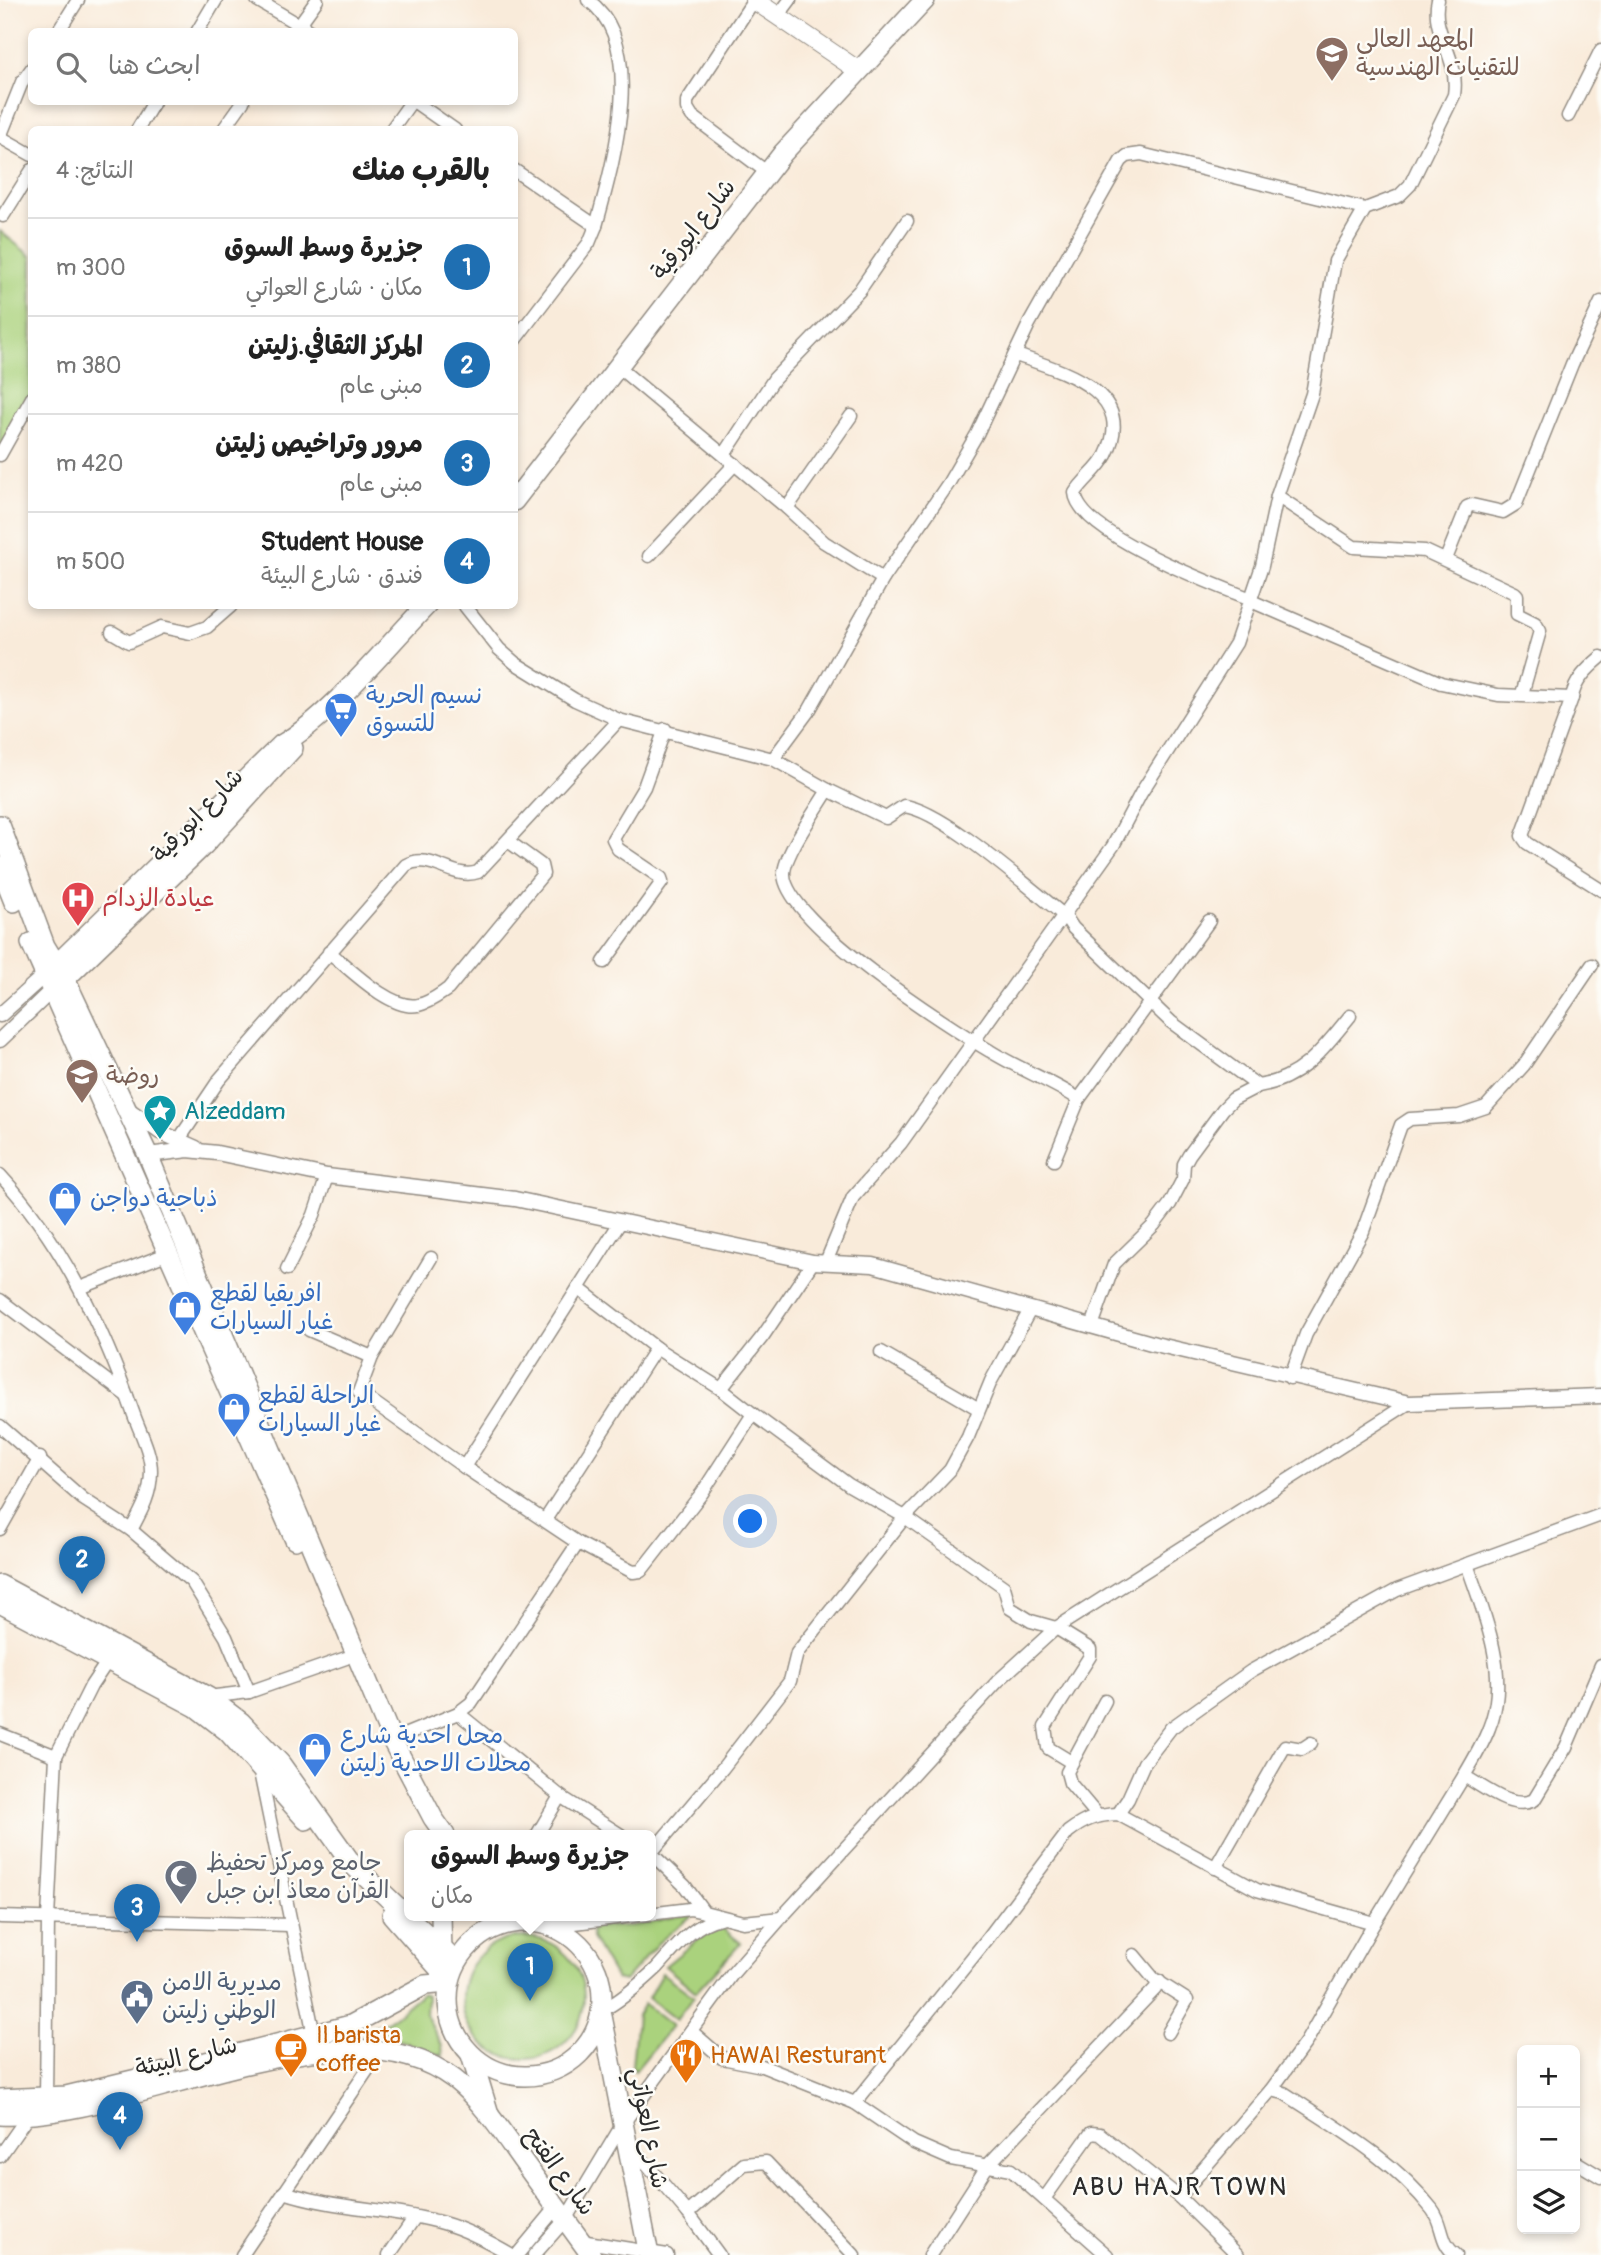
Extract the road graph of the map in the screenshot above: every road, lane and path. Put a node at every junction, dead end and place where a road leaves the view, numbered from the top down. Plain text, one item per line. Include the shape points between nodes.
1 (78, 0) edge
2 (216, 0) edge
3 (257, 0) edge
4 (317, 0) edge
5 (588, 0) edge
6 (754, 0) edge
7 (790, 0) edge
8 (925, 0) edge
9 (1438, 0) edge
10 (778, 16) junction
11 (60, 28) edge
12 (199, 28) edge
13 (297, 28) edge
14 (1601, 50) edge
15 (859, 71) junction
16 (28, 74) edge
17 (152, 105) edge
18 (241, 105) edge
19 (411, 105) edge
20 (418, 105) edge
21 (1568, 116) dead end
22 (139, 126) edge
23 (226, 126) edge
24 (394, 126) edge
25 (449, 126) edge
26 (0, 137) edge
27 (28, 153) edge
28 (518, 173) edge
29 (768, 173) junction
30 (28, 176) edge
31 (1365, 209) junction
32 (3, 216) dead end
33 (907, 221) dead end
34 (596, 226) junction
35 (1601, 302) edge
36 (518, 336) edge
37 (1016, 355) junction
38 (618, 367) junction
39 (28, 405) edge
40 (850, 416) dead end
41 (0, 455) edge
42 (730, 459) junction
43 (521, 480) edge
44 (1278, 496) junction
45 (787, 508) junction
46 (649, 556) dead end
47 (1446, 559) junction
48 (883, 579) junction
49 (1251, 600) junction
50 (228, 609) edge
51 (423, 609) edge
52 (467, 609) edge
53 (112, 632) dead end
54 (1601, 657) edge
55 (1522, 694) junction
56 (1572, 698) junction
57 (619, 720) junction
58 (665, 729) junction
59 (773, 759) junction
60 (828, 790) junction
61 (0, 825) edge
62 (508, 841) junction
63 (0, 867) edge
64 (1601, 890) edge
65 (1065, 916) junction
66 (1209, 921) dead end
67 (329, 951) junction
68 (604, 962) dead end
69 (1592, 965) dead end
70 (54, 977) junction
71 (1149, 1002) junction
72 (0, 1015) edge
73 (1350, 1016) dead end
74 (0, 1040) edge
75 (976, 1041) junction
76 (1258, 1086) junction
77 (1079, 1099) junction
78 (128, 1109) junction
79 (178, 1141) junction
80 (204, 1151) junction
81 (148, 1155) junction
82 (1054, 1160) dead end
83 (128, 1162) junction
84 (0, 1175) edge
85 (327, 1176) junction
86 (621, 1221) junction
87 (169, 1253) junction
88 (431, 1258) dead end
89 (819, 1262) junction
90 (287, 1269) dead end
91 (80, 1288) junction
92 (578, 1288) junction
93 (0, 1300) edge
94 (1030, 1310) junction
95 (1092, 1326) junction
96 (309, 1329) dead end
97 (656, 1348) junction
98 (881, 1352) dead end
99 (372, 1357) junction
100 (1290, 1378) junction
101 (721, 1389) junction
102 (127, 1396) junction
103 (1601, 1396) edge
104 (1409, 1403) junction
105 (979, 1409) junction
106 (753, 1414) junction
107 (0, 1426) edge
108 (40, 1458) junction
109 (464, 1467) junction
110 (1601, 1515) edge
111 (905, 1517) junction
112 (545, 1520) junction
113 (0, 1529) edge
114 (131, 1530) junction
115 (578, 1543) junction
116 (1467, 1564) junction
117 (0, 1585) edge
118 (0, 1603) edge
119 (1056, 1628) junction
120 (346, 1658) junction
121 (107, 1662) junction
122 (1601, 1665) edge
123 (249, 1692) junction
124 (208, 1697) junction
125 (1105, 1701) dead end
126 (458, 1713) junction
127 (0, 1734) edge
128 (392, 1740) junction
129 (1311, 1743) dead end
130 (57, 1756) junction
131 (1071, 1762) junction
132 (259, 1767) junction
133 (1464, 1776) junction
134 (560, 1796) junction
135 (1118, 1814) junction
136 (1097, 1815) junction
137 (430, 1830) edge
138 (441, 1830) edge
139 (540, 1830) edge
140 (613, 1830) edge
141 (656, 1847) edge
142 (656, 1858) edge
143 (1215, 1868) junction
144 (404, 1911) edge
145 (656, 1912) edge
146 (704, 1912) junction
147 (0, 1917) edge
148 (720, 1918) junction
149 (781, 1918) junction
150 (48, 1920) junction
151 (415, 1921) edge
152 (441, 1921) edge
153 (543, 1921) edge
154 (1374, 1923) junction
155 (290, 1925) junction
156 (441, 1945) junction
157 (1134, 1955) dead end
158 (451, 1975) junction
159 (1159, 1981) junction
160 (601, 2011) junction
161 (691, 2031) junction
162 (1168, 2033) dead end
163 (314, 2035) junction
164 (382, 2049) junction
165 (479, 2063) junction
166 (442, 2071) junction
167 (1271, 2090) junction
168 (0, 2099) edge
169 (46, 2099) junction
170 (855, 2103) junction
171 (0, 2115) edge
172 (489, 2115) junction
173 (28, 2116) junction
174 (624, 2133) junction
175 (0, 2156) edge
176 (1580, 2164) edge
177 (988, 2165) junction
178 (1601, 2177) edge
179 (284, 2192) junction
180 (1179, 2197) junction
181 (1044, 2199) junction
182 (688, 2213) junction
183 (561, 2214) junction
184 (415, 2217) junction
185 (586, 2248) edge
186 (655, 2253) edge
187 (242, 2255) edge
188 (389, 2255) edge
189 (514, 2255) edge
190 (534, 2255) edge
191 (719, 2255) edge
192 (854, 2255) edge
193 (930, 2255) edge
194 (1107, 2255) edge
195 (1238, 2255) edge
196 (1456, 2255) edge

1 - 11 street
2 - 12 street
3 - 13 street
4 - 13 street
5 - 34 street via 597,6 614,34 622,89 610,173
6 - 10 main road
6 - 29 street via 686,104 692,116
7 - 10 street
8 - 15 main road, شارع ابورقية
9 - 31 street via 1436,21 1454,64 1454,95 1410,185 1399,196
10 - 15 main road
14 - 21 street
15 - 29 main road, شارع ابورقية
16 - 26 street
17 - 22 street
18 - 23 street
19 - 24 street
20 - 25 street
26 - 27 street
28 - 34 street
29 - 38 main road, شارع ابورقية
30 - 32 street
31 - 37 street via 1140,154 1127,156 1029,324
31 - 44 street via 1335,261 1312,394
33 - 42 street via 859,291 774,379
34 - 36 street via 589,243
35 - 47 street via 1516,504 1503,512 1467,507
37 - 48 street via 948,484
37 - 49 street via 1074,378 1105,400 1113,412 1114,437 1104,458 1075,493 1081,509 1144,554
38 - 42 street
38 - 43 main road, شارع ابورقية
39 - 41 street
40 - 45 street
42 - 45 street
42 - 46 street
44 - 47 street via 1354,547 1415,549
44 - 49 street
45 - 48 street via 824,542
47 - 55 street via 1515,593 1517,614 1538,626 1540,638
48 - 59 street via 810,709
49 - 55 street via 1441,683 1498,695
49 - 65 street via 1236,643 1141,793 1114,846
50 - 53 street via 207,627 190,633 162,627 130,642
51 - 70 main road, شارع ابورقية via 299,734 290,753 214,834
52 - 57 street via 514,663
54 - 56 street via 1580,678
55 - 56 street
56 - 64 street via 1522,835 1527,843
57 - 58 street
57 - 62 street
58 - 59 street
58 - 68 street via 643,788 613,839 618,849 662,882
59 - 60 street
60 - 65 street via 886,818 904,806 918,808
60 - 75 street via 788,859 786,882 800,905 836,943 902,994
61 - 70 main road
62 - 67 street via 471,874 421,860 406,865
62 - 67 street via 541,865 543,874 448,989 431,1000 417,1006 396,1002
63 - 70 main road
65 - 71 street
65 - 75 street
66 - 71 street
67 - 79 street via 219,1080
69 - 100 street via 1524,1065 1486,1107 1459,1116 1410,1119 1401,1125 1363,1231 1306,1334
70 - 72 street, شارع ابورقية
70 - 74 street, شارع ابورقية
70 - 78 main road
70 - 83 main road
71 - 76 street
71 - 77 street
73 - 76 street via 1302,1071
75 - 77 street
75 - 89 street via 901,1143 853,1198
76 - 95 street via 1233,1100 1189,1155 1170,1204 1114,1264
77 - 82 street
78 - 79 street
78 - 81 main road
79 - 80 street
80 - 81 street
80 - 85 street
81 - 83 main road
81 - 128 main road
83 - 87 main road
84 - 91 street via 34,1214
85 - 86 street via 515,1199
85 - 90 street
86 - 89 street
86 - 92 street
87 - 91 street
87 - 120 main road
88 - 99 street
89 - 94 street via 873,1265
89 - 101 street
91 - 102 street
92 - 97 street
92 - 109 street
93 - 102 street
94 - 95 street
94 - 105 street
95 - 100 street
96 - 99 street
97 - 101 street
97 - 112 street
98 - 105 street
99 - 109 street via 361,1394
100 - 104 street
101 - 106 street
102 - 114 street via 151,1468 147,1501
103 - 104 street
104 - 119 street
105 - 111 street via 950,1470
106 - 111 street via 849,1485
106 - 115 street via 702,1493 641,1571 633,1572
107 - 108 street
108 - 113 street
108 - 114 street via 83,1499
109 - 112 street
110 - 116 street
111 - 119 street via 1004,1587 1010,1608
111 - 141 street via 797,1653 793,1675 782,1692
112 - 115 street
114 - 123 street via 192,1582 226,1637
115 - 126 street via 482,1692
116 - 133 street via 1492,1644 1497,1699 1489,1728
116 - 135 street via 1397,1590 1214,1695 1158,1742
117 - 124 main road
118 - 121 main road
119 - 131 street via 1092,1651 1045,1727 1048,1748
119 - 149 street via 998,1681
120 - 123 street
120 - 137 main road
121 - 130 street
121 - 132 main road via 196,1707 227,1731
122 - 133 street via 1566,1747 1534,1800 1510,1802
123 - 124 street
124 - 144 main road via 241,1722 280,1763 352,1864
125 - 131 street
126 - 128 street
126 - 134 street
127 - 130 street
128 - 138 main road
129 - 143 street via 1302,1749 1285,1746
130 - 150 street
131 - 136 street via 1067,1772 1070,1783
132 - 155 street
132 - 158 main road
133 - 154 street
134 - 139 street
134 - 140 street
135 - 136 street
135 - 143 street
136 - 170 street via 1068,1832
142 - 146 street
143 - 154 street via 1256,1890
145 - 146 street
146 - 148 street
147 - 150 street
148 - 149 street via 755,1922
148 - 160 street via 684,1937 648,1976
149 - 161 street
150 - 155 street
150 - 169 street
151 - 156 main road
152 - 156 main road
153 - 158 main road via 507,1924 478,1938
153 - 160 main road via 585,1951 602,1990
154 - 167 street via 1306,2042
155 - 163 street
156 - 158 main road
157 - 159 street
158 - 163 main road, شارع البيئة via 368,2018
158 - 165 main road via 449,2015 454,2031
159 - 162 street via 1187,2000
159 - 177 street
160 - 165 main road via 582,2051 564,2066 520,2076
160 - 174 main road, شارع العواتي
161 - 170 street via 722,2058 762,2066
161 - 174 street
163 - 169 main road, شارع البيئة
164 - 166 main road, شارع البيئة
164 - 173 main road, شارع البيئة via 306,2053
164 - 179 street
165 - 166 main road
165 - 172 main road
166 - 172 main road, شارع البيئة
167 - 180 street
167 - 196 street via 1284,2093 1383,2160 1432,2208 1444,2242
168 - 169 main road, شارع البيئة
170 - 177 street via 914,2143 960,2162
171 - 173 main road, شارع البيئة
172 - 183 main road, شارع الفتح
173 - 175 street
174 - 182 street
174 - 183 street
174 - 186 main road, شارع العواتي
176 - 178 street
177 - 181 street via 1011,2170
177 - 193 street
179 - 184 street via 338,2206
179 - 187 street
180 - 181 street via 1100,2134 1091,2133
180 - 195 street
181 - 194 street
182 - 191 street
182 - 192 street via 744,2164 766,2162
183 - 185 main road, شارع الفتح
183 - 189 street
183 - 190 street
184 - 188 street
184 - 189 street via 478,2236
185 - 186 street

